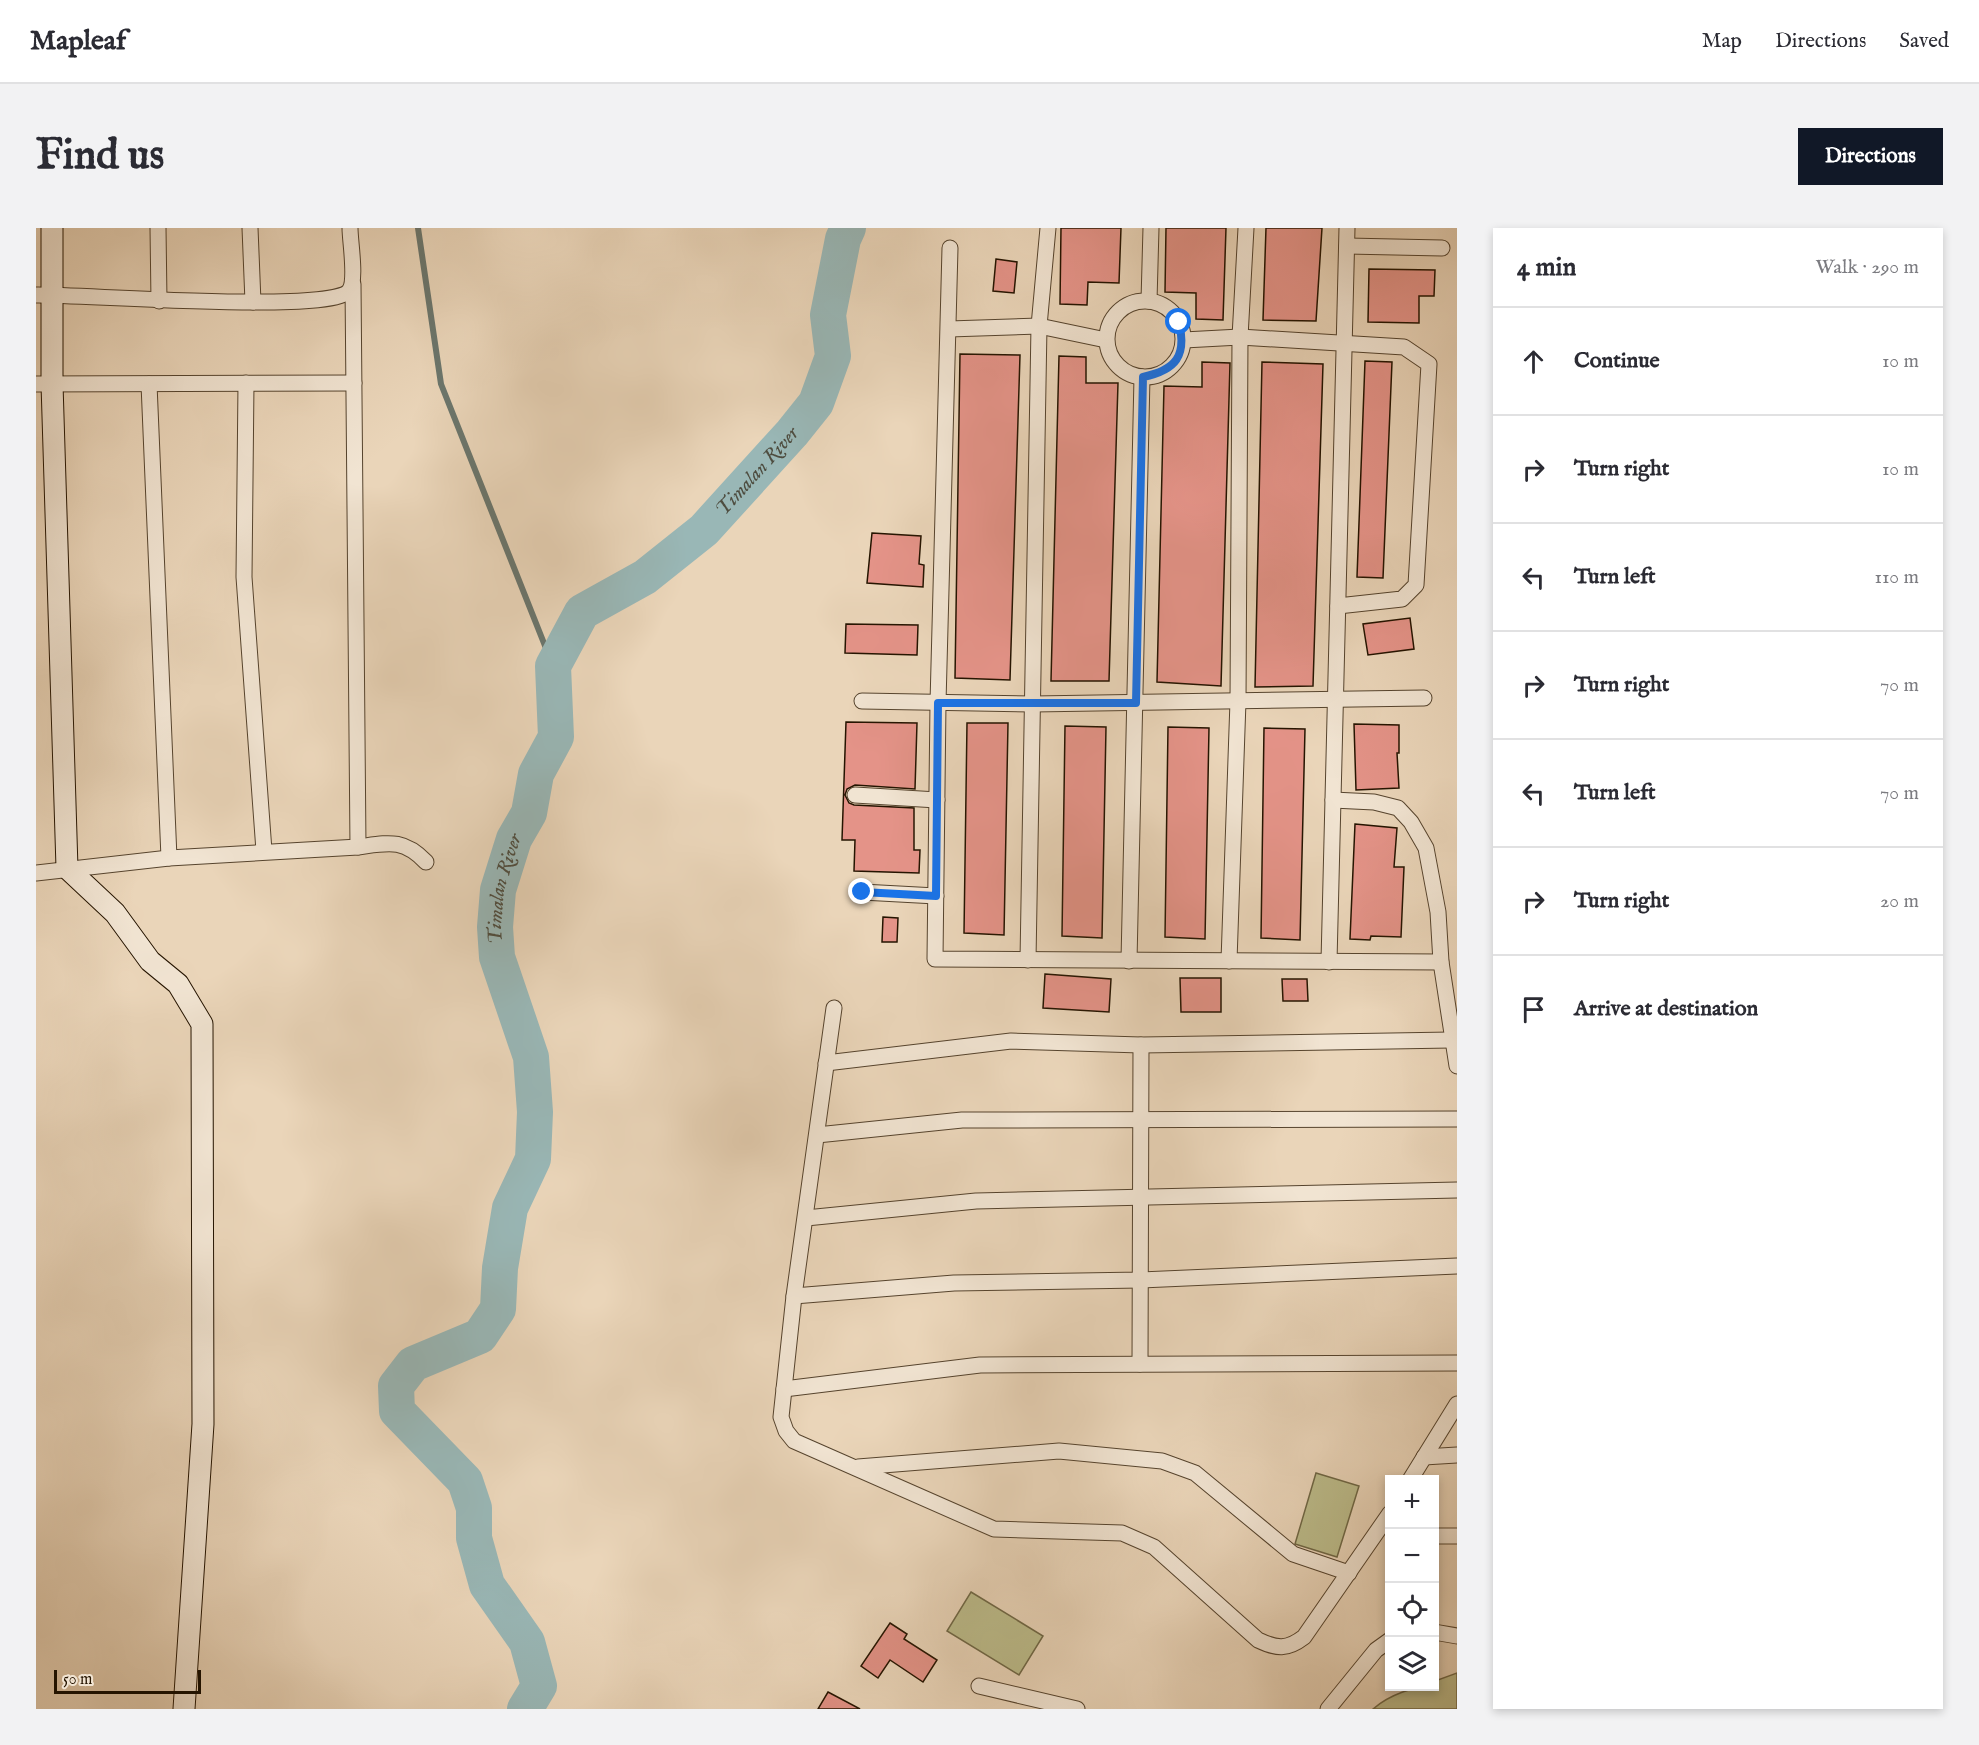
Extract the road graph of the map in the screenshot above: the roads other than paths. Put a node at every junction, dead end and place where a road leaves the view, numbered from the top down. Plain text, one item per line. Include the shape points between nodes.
1 (52, 228) edge
2 (158, 228) edge
3 (250, 228) edge
4 (350, 228) edge
5 (1048, 228) edge
6 (1151, 228) edge
7 (1246, 228) edge
8 (1347, 228) edge
9 (1347, 246) junction
10 (950, 248) dead end
11 (1442, 248) dead end
12 (352, 284) junction
13 (45, 295) edge
14 (159, 301) junction
15 (1149, 301) junction
16 (253, 302) junction
17 (1039, 326) junction
18 (949, 329) junction
19 (1240, 337) junction
20 (1106, 340) junction
21 (1184, 340) junction
22 (1344, 345) junction
23 (1143, 377) junction
24 (246, 383) junction
25 (354, 383) junction
26 (44, 384) edge
27 (149, 384) junction
28 (1338, 606) junction
29 (1424, 698) dead end
30 (1336, 699) junction
31 (862, 701) dead end
32 (1238, 701) junction
33 (938, 703) junction
34 (1136, 703) junction
35 (1033, 704) junction
36 (855, 795) dead end
37 (937, 800) junction
38 (1333, 800) junction
39 (358, 847) junction
40 (264, 851) junction
41 (169, 858) junction
42 (426, 862) dead end
43 (67, 868) junction
44 (36, 873) edge
45 (862, 892) dead end
46 (936, 896) junction
47 (1028, 960) junction
48 (1129, 961) junction
49 (1229, 961) junction
50 (1329, 962) junction
51 (1441, 962) junction
52 (834, 1008) dead end
53 (1451, 1040) junction
54 (1141, 1045) junction
55 (826, 1063) junction
56 (1457, 1066) edge
57 (1457, 1119) edge
58 (1141, 1122) junction
59 (817, 1135) junction
60 (1457, 1190) edge
61 (1141, 1195) junction
62 (806, 1218) junction
63 (1457, 1266) edge
64 (1141, 1280) junction
65 (794, 1296) junction
66 (1457, 1363) edge
67 (1140, 1364) junction
68 (784, 1389) junction
69 (1457, 1404) edge
70 (1457, 1455) edge
71 (1424, 1457) junction
72 (855, 1467) junction
73 (1413, 1475) edge
74 (1439, 1536) edge
75 (1457, 1536) edge
76 (1382, 1537) edge
77 (1350, 1573) junction
78 (1439, 1633) edge
79 (1457, 1636) edge
80 (1385, 1643) edge
81 (979, 1686) dead end
82 (184, 1709) edge
83 (1077, 1709) edge
84 (1328, 1709) edge

1 - 13 street
2 - 14 street
3 - 16 street
4 - 12 street
5 - 17 street
6 - 15 street
7 - 19 street
8 - 9 street
9 - 11 street
9 - 22 street
10 - 18 street
12 - 16 street via 347,293 333,298
12 - 25 street
13 - 14 street
13 - 26 street
14 - 16 street
15 - 20 street via 1128,304 1112,319
15 - 21 street via 1167,308 1179,322
17 - 18 street
17 - 20 street
17 - 35 street
18 - 33 street
19 - 21 street
19 - 22 street
19 - 32 street
20 - 23 street via 1111,358 1125,372
21 - 23 street via 1178,360 1163,373
22 - 28 street
22 - 28 street via 1404,347 1429,364 1416,585 1402,599
23 - 34 street
24 - 25 street
24 - 27 street
24 - 40 street via 244,577
25 - 39 street
26 - 27 street
26 - 43 street
27 - 41 street
28 - 30 street
29 - 30 street
30 - 32 street
30 - 38 street
31 - 33 street
32 - 34 street
32 - 49 street
33 - 35 street
33 - 37 street
34 - 35 street
34 - 48 street
35 - 47 street
36 - 37 street
37 - 46 street
38 - 50 street
38 - 51 street via 1374,802 1398,808 1411,822 1426,848
39 - 40 street
39 - 42 street via 393,843 409,846
40 - 41 street
41 - 43 street
43 - 44 street
43 - 82 street via 116,913 150,961 178,984 202,1024 202,1448
45 - 46 street
46 - 47 street via 935,959
47 - 48 street
48 - 49 street
49 - 50 street
50 - 51 street
51 - 53 street
52 - 55 street
53 - 54 street
53 - 56 street
54 - 55 street via 1011,1041
54 - 58 street
55 - 59 street
57 - 58 street
58 - 59 street via 962,1120
58 - 61 street
59 - 62 street
60 - 61 street
61 - 62 street via 975,1201
61 - 64 street
62 - 65 street
63 - 64 street
64 - 65 street via 954,1283
64 - 67 street
65 - 68 street
66 - 67 street
67 - 68 street via 980,1365
68 - 72 street via 781,1417 794,1441
69 - 71 street
70 - 71 street
71 - 73 street
72 - 77 street via 1059,1451 1162,1461 1195,1473 1293,1554
72 - 77 street via 994,1528 1122,1533 1154,1547 1258,1640 1275,1648 1291,1647 1304,1637
74 - 75 street
76 - 77 street
78 - 79 street
80 - 84 street
81 - 83 street

